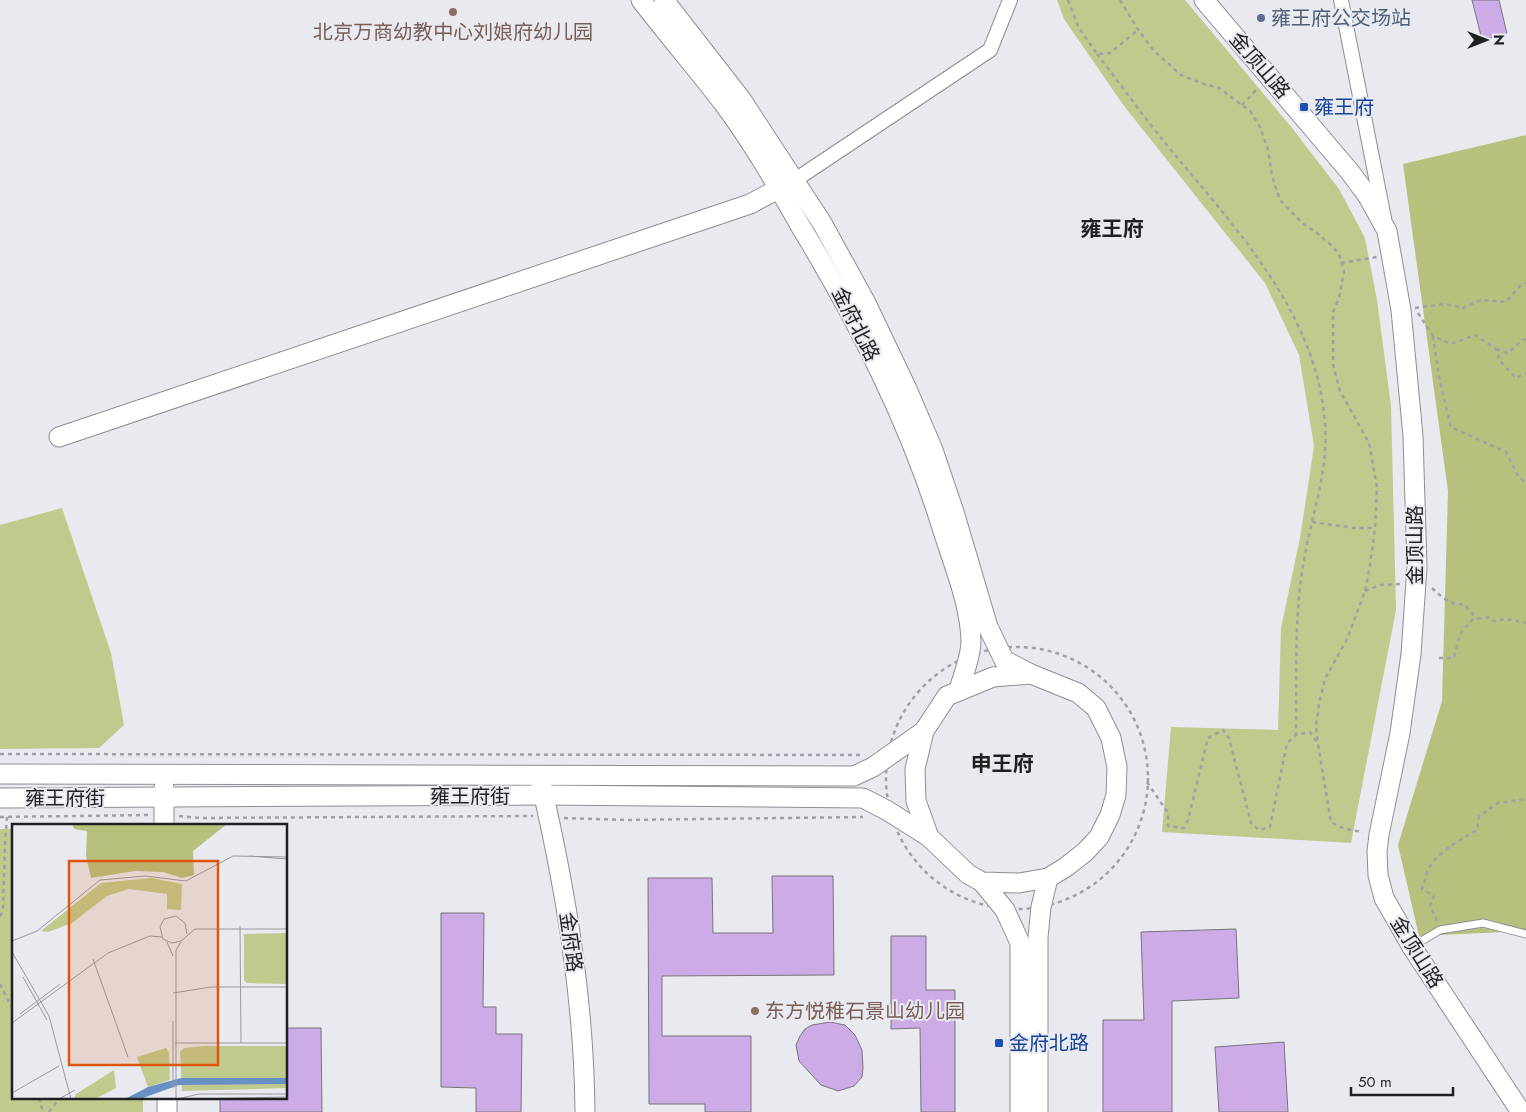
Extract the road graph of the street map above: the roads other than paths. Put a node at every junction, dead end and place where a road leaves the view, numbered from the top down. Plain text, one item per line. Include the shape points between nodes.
1 (641, 0) edge
2 (664, 0) edge
3 (1010, 0) edge
4 (1204, 0) edge
5 (1341, 0) edge
6 (787, 184) junction
7 (1387, 231) junction
8 (59, 437) dead end
9 (1031, 674) junction
10 (959, 690) junction
11 (924, 731) junction
12 (0, 774) edge
13 (164, 774) junction
14 (539, 775) junction
15 (544, 795) junction
16 (0, 798) edge
17 (164, 813) edge
18 (929, 837) junction
19 (1048, 878) junction
20 (982, 882) junction
21 (1526, 934) edge
22 (1412, 947) junction
23 (585, 1112) edge
24 (1020, 1112) edge
25 (1038, 1112) edge
26 (1522, 1112) edge

1 - 6 main road, 金府北路
2 - 6 main road, 金府北路 via 741,99
3 - 6 street via 990,50
4 - 7 main road, 金顶山路 via 1350,172
5 - 7 street
6 - 8 main road via 750,204
6 - 9 main road, 金府北路 via 822,223 866,303 906,389 933,450 988,627 1004,660
6 - 10 main road, 金府北路 via 892,395 939,517 965,601 971,642
7 - 22 main road, 金顶山路 via 1408,309 1423,585 1377,851 1378,875 1384,898
9 - 10 main road via 993,676
9 - 19 main road via 1078,693 1096,708 1112,738 1117,768 1116,795 1099,837 1085,852
10 - 11 main road via 946,696
11 - 14 main road, 雍王府街 via 873,767 854,776
11 - 18 main road via 916,769 916,801
12 - 13 main road, 雍王府街
13 - 14 main road, 雍王府街
13 - 17 main road
14 - 15 main road, 金府路
15 - 17 main road, 雍王府街
15 - 18 main road, 雍王府街 via 863,798 885,819
15 - 23 main road, 金府路 via 573,945 584,1058
16 - 17 main road, 雍王府街
18 - 20 main road, 雍王府街 via 968,874
19 - 20 main road via 1019,883
19 - 25 main road via 1038,937
20 - 24 main road via 1005,910 1020,943
21 - 22 lane via 1483,923 1440,930
22 - 26 main road, 金顶山路

